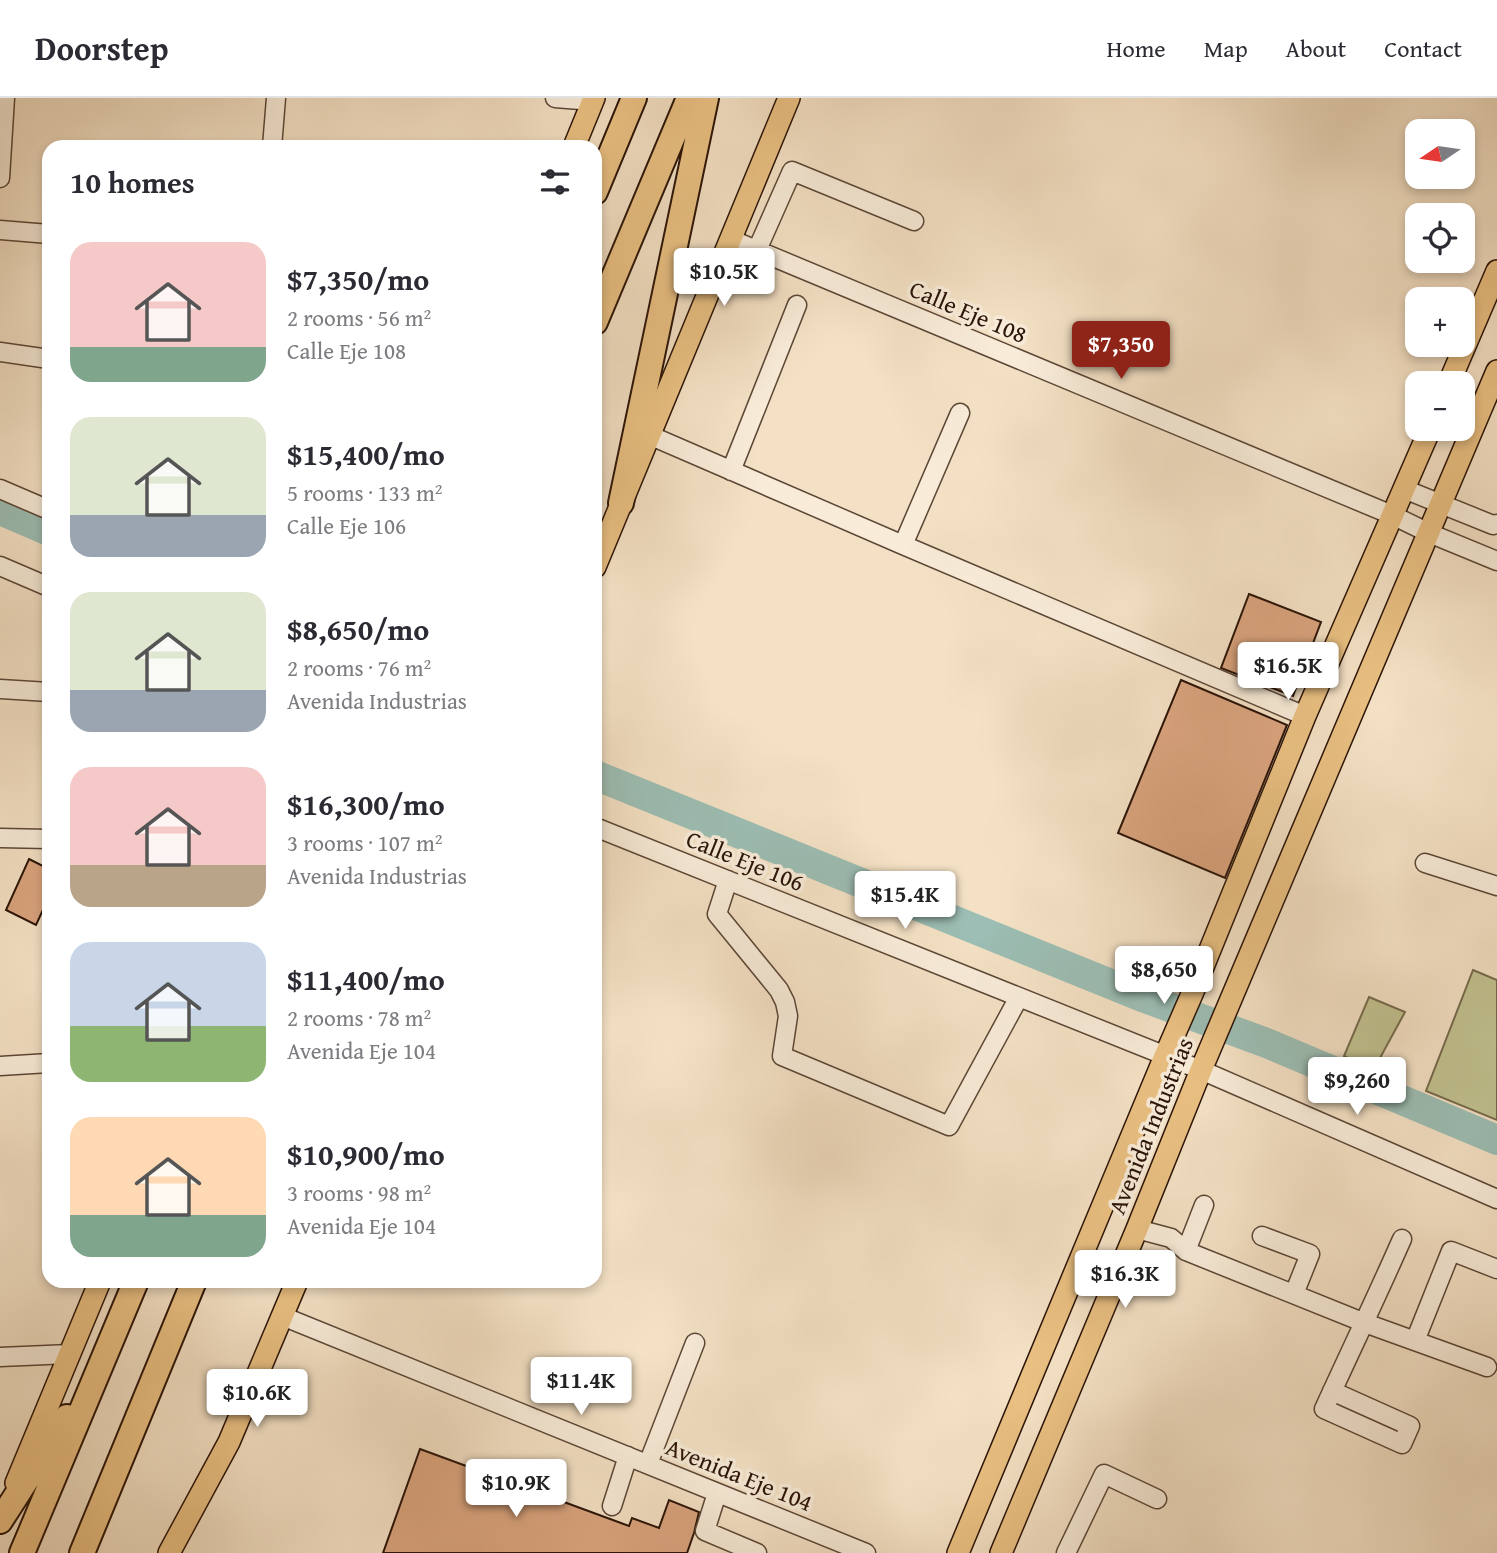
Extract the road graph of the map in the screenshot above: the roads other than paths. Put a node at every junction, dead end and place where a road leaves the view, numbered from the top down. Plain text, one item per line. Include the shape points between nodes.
1 (5, 98) edge
2 (276, 98) edge
3 (555, 98) edge
4 (634, 98) edge
5 (689, 98) edge
6 (706, 98) edge
7 (789, 98) edge
8 (594, 99) edge
9 (273, 140) edge
10 (577, 140) edge
11 (602, 175) edge
12 (0, 178) edge
13 (914, 221) dead end
14 (0, 230) edge
15 (42, 233) edge
16 (730, 239) junction
17 (757, 250) junction
18 (1497, 271) edge
19 (602, 305) edge
20 (797, 305) dead end
21 (0, 352) edge
22 (42, 358) edge
23 (1454, 371) edge
24 (1497, 372) edge
25 (960, 412) dead end
26 (649, 435) junction
27 (1425, 441) edge
28 (731, 471) junction
29 (0, 489) edge
30 (1404, 489) junction
31 (621, 503) junction
32 (1442, 504) junction
33 (42, 507) edge
34 (1392, 515) junction
35 (1497, 524) edge
36 (1429, 533) junction
37 (903, 545) junction
38 (602, 550) edge
39 (1497, 561) edge
40 (0, 566) edge
41 (42, 584) edge
42 (0, 689) edge
43 (42, 692) edge
44 (1305, 716) junction
45 (602, 830) edge
46 (0, 838) edge
47 (42, 839) edge
48 (1425, 863) dead end
49 (728, 880) junction
50 (1497, 886) edge
51 (1019, 997) junction
52 (1165, 1056) junction
53 (42, 1063) edge
54 (0, 1066) edge
55 (1201, 1070) junction
56 (1497, 1199) edge
57 (1204, 1205) dead end
58 (1137, 1229) junction
59 (1262, 1236) dead end
60 (1402, 1239) dead end
61 (1186, 1251) junction
62 (1497, 1269) edge
63 (97, 1288) edge
64 (133, 1288) edge
65 (191, 1288) edge
66 (294, 1288) edge
67 (1294, 1294) junction
68 (282, 1315) junction
69 (1364, 1324) junction
70 (1415, 1341) junction
71 (695, 1343) dead end
72 (69, 1354) junction
73 (0, 1357) edge
74 (101, 1363) junction
75 (1487, 1367) dead end
76 (1332, 1391) dead end
77 (628, 1457) junction
78 (648, 1464) junction
79 (717, 1493) junction
80 (1157, 1499) dead end
81 (612, 1506) dead end
82 (0, 1520) edge
83 (22, 1553) edge
84 (82, 1553) edge
85 (169, 1553) edge
86 (757, 1553) edge
87 (866, 1553) edge
88 (958, 1553) edge
89 (1001, 1553) edge
90 (1066, 1553) edge

1 - 12 street
2 - 9 street
3 - 8 street
4 - 11 highway
5 - 19 highway
6 - 31 highway
7 - 16 main road
8 - 10 main road
13 - 17 street via 792,171
14 - 15 street
16 - 17 street, Calle Eje 108
16 - 26 main road
17 - 34 street, Calle Eje 108
18 - 23 main road
20 - 28 street
21 - 22 street
24 - 32 main road, Avenida Industrias
25 - 37 street
26 - 28 street
26 - 31 main road
27 - 30 main road, Avenida Industrias
28 - 37 street
29 - 33 street
30 - 32 street
30 - 34 main road, Avenida Industrias
31 - 38 main road
32 - 35 street
32 - 36 main road, Avenida Industrias
34 - 36 street, Calle Eje 108
34 - 44 main road, Avenida Industrias
36 - 39 street, Calle Eje 108
36 - 55 main road, Avenida Industrias
37 - 44 street
40 - 41 street
42 - 43 street
44 - 52 main road, Avenida Industrias
45 - 49 street, Calle Eje 106
46 - 47 street
48 - 50 street
49 - 51 street, Calle Eje 106
49 - 51 street via 717,915 785,1002 789,1016 782,1056 949,1126
51 - 52 street, Calle Eje 106
52 - 55 street, Calle Eje 106
52 - 88 main road, Avenida Industrias
53 - 54 street
55 - 56 street, Calle Eje 106
55 - 58 main road, Avenida Industrias
57 - 61 street
58 - 61 street via 1171,1238
58 - 89 main road, Avenida Industrias
59 - 67 street via 1310,1254
60 - 69 street
61 - 67 street
62 - 70 street via 1451,1251
63 - 72 main road
64 - 74 highway
65 - 84 highway
66 - 68 main road
67 - 69 street
68 - 77 street, Avenida Eje 104
68 - 85 main road via 229,1442
69 - 70 street
69 - 76 street
70 - 75 street
71 - 78 street
72 - 73 street
72 - 82 main road
74 - 82 highway
74 - 83 highway
77 - 78 street, Avenida Eje 104
77 - 81 street
78 - 79 street, Avenida Eje 104
79 - 86 street via 705,1531
79 - 87 street, Avenida Eje 104
80 - 90 street via 1104,1474

